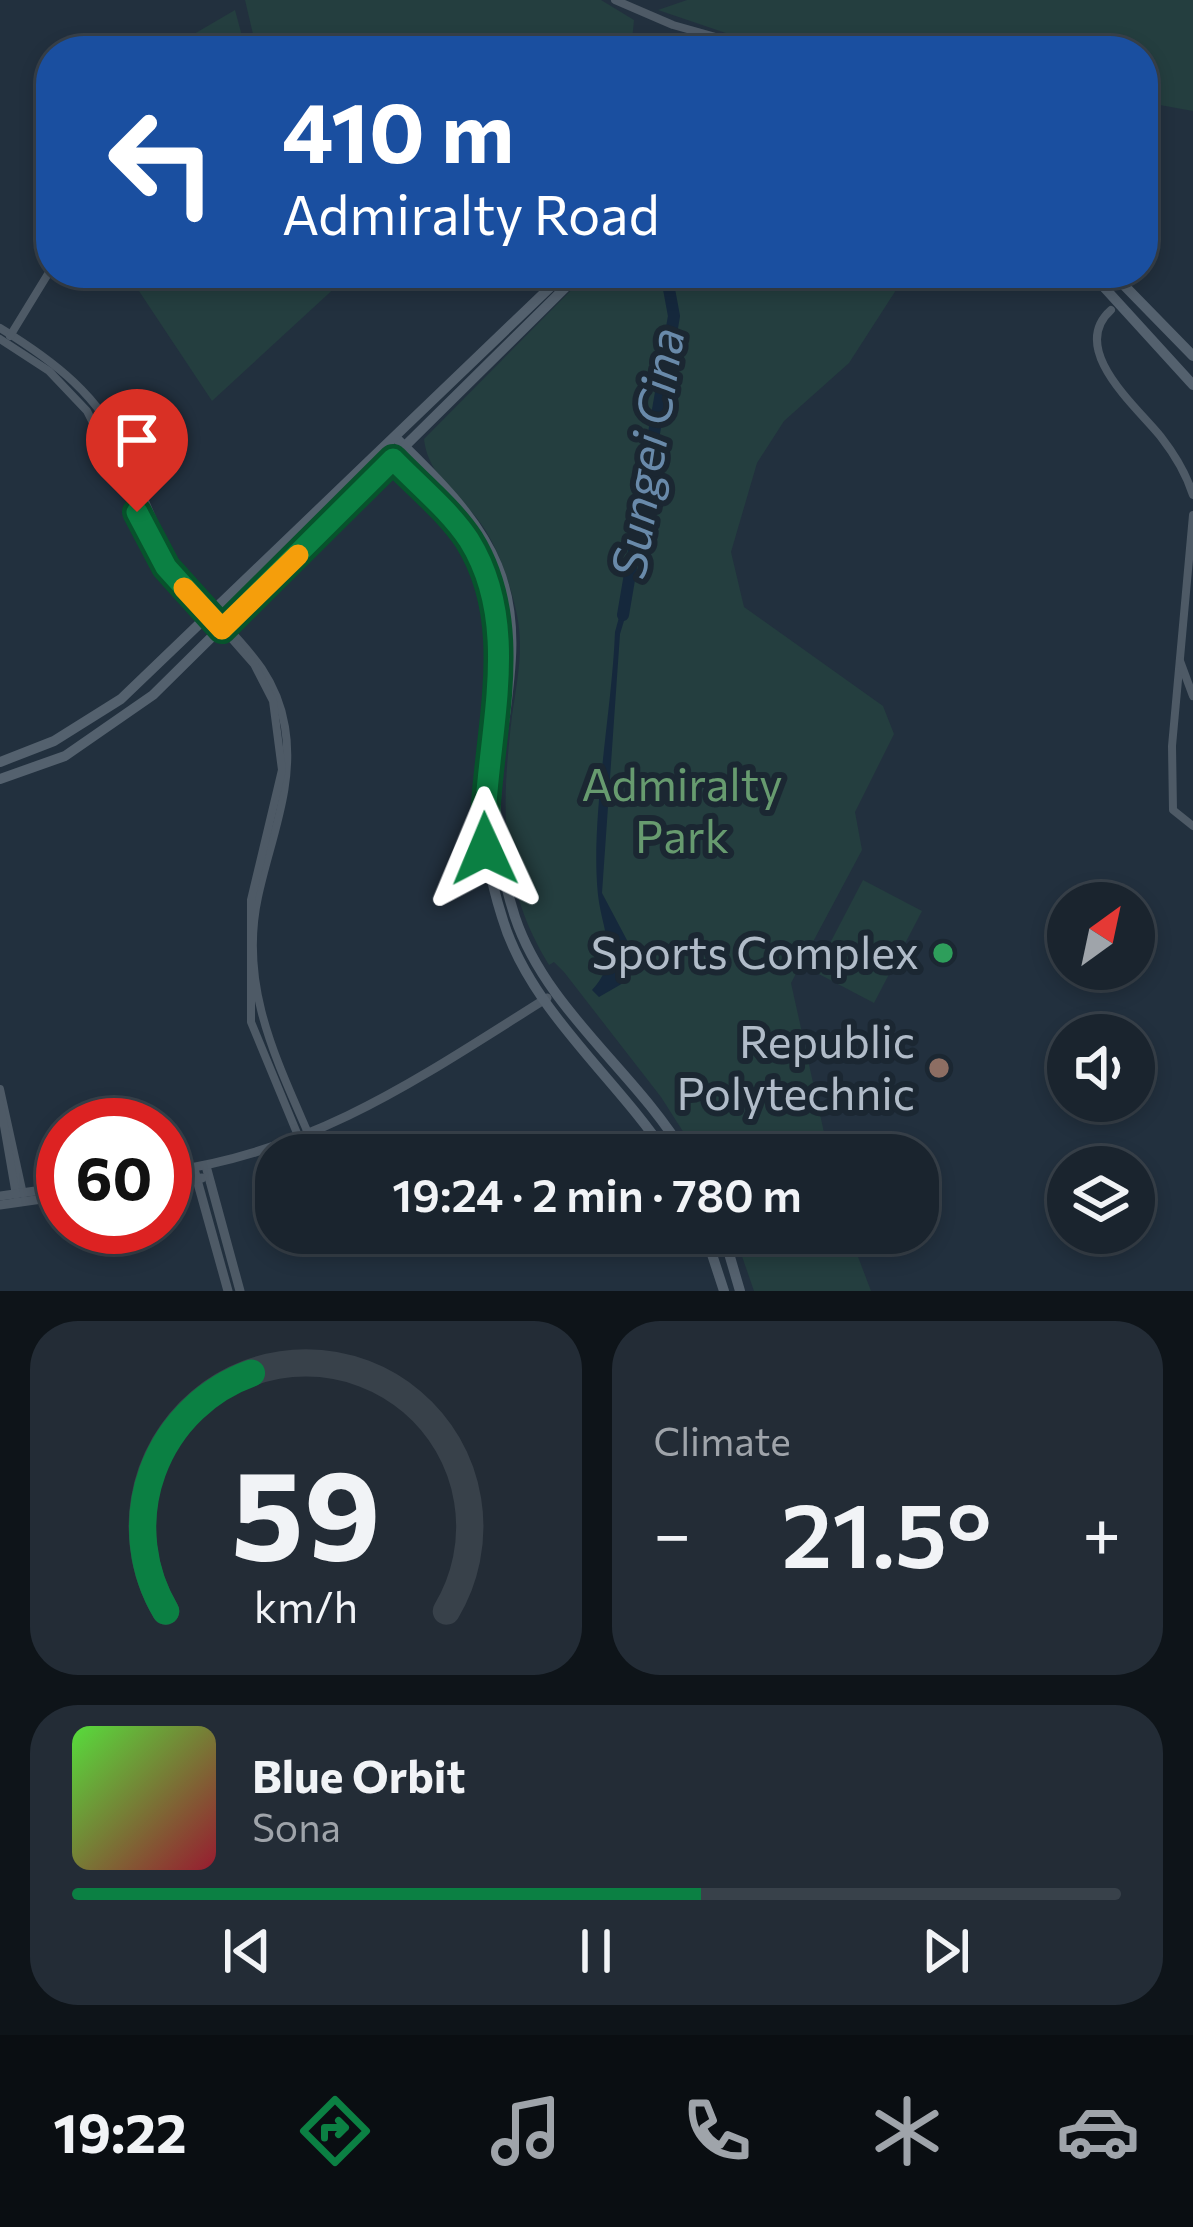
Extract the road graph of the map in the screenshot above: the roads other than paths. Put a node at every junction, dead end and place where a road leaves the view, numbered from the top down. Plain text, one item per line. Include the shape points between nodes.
1 (615, 0) edge
2 (713, 36) edge
3 (39, 288) edge
4 (549, 288) edge
5 (565, 288) edge
6 (1107, 288) edge
7 (1116, 288) edge
8 (1126, 288) edge
9 (1137, 300) junction
10 (1115, 306) junction
11 (0, 328) edge
12 (6, 339) edge
13 (1193, 356) edge
14 (1193, 385) edge
15 (395, 436) junction
16 (405, 447) junction
17 (383, 449) junction
18 (393, 459) junction
19 (1193, 495) edge
20 (1193, 515) edge
21 (211, 612) junction
22 (225, 627) junction
23 (1179, 660) junction
24 (1193, 696) edge
25 (0, 762) edge
26 (0, 779) edge
27 (1193, 826) edge
28 (551, 995) junction
29 (0, 1090) edge
30 (0, 1103) edge
31 (303, 1134) edge
32 (310, 1134) edge
33 (652, 1134) edge
34 (671, 1134) edge
35 (255, 1154) edge
36 (208, 1172) junction
37 (192, 1173) edge
38 (195, 1173) junction
39 (192, 1174) edge
40 (36, 1195) edge
41 (20, 1198) junction
42 (0, 1201) edge
43 (712, 1254) edge
44 (729, 1254) edge
45 (228, 1291) edge
46 (240, 1291) edge
47 (724, 1291) edge
48 (740, 1291) edge

1 - 2 street
3 - 12 street
4 - 15 main road
5 - 16 main road
6 - 10 main road
7 - 10 main road
8 - 9 main road
9 - 10 main road
9 - 13 main road
10 - 14 main road
10 - 19 street via 1099,331 1102,358 1173,453
11 - 12 street
12 - 21 street via 50,370 87,411 153,546
15 - 16 main road
15 - 17 main road
16 - 18 main road
16 - 28 main road via 480,531 511,611 498,848 518,925
17 - 18 main road
17 - 21 main road
18 - 22 main road
18 - 28 main road via 467,537 487,575 500,654 485,849 511,942
20 - 23 street
21 - 22 street
21 - 25 main road via 103,713
22 - 26 main road via 115,724 65,756
22 - 31 street via 273,701 282,770 250,900 251,1022
23 - 24 street
23 - 27 street via 1173,810
28 - 32 street
28 - 33 main road
28 - 34 main road
29 - 41 street
30 - 41 street
35 - 36 street
36 - 38 street
36 - 46 street
37 - 38 street
38 - 39 street
38 - 45 street
40 - 41 street
41 - 42 street
43 - 47 main road
44 - 48 main road

